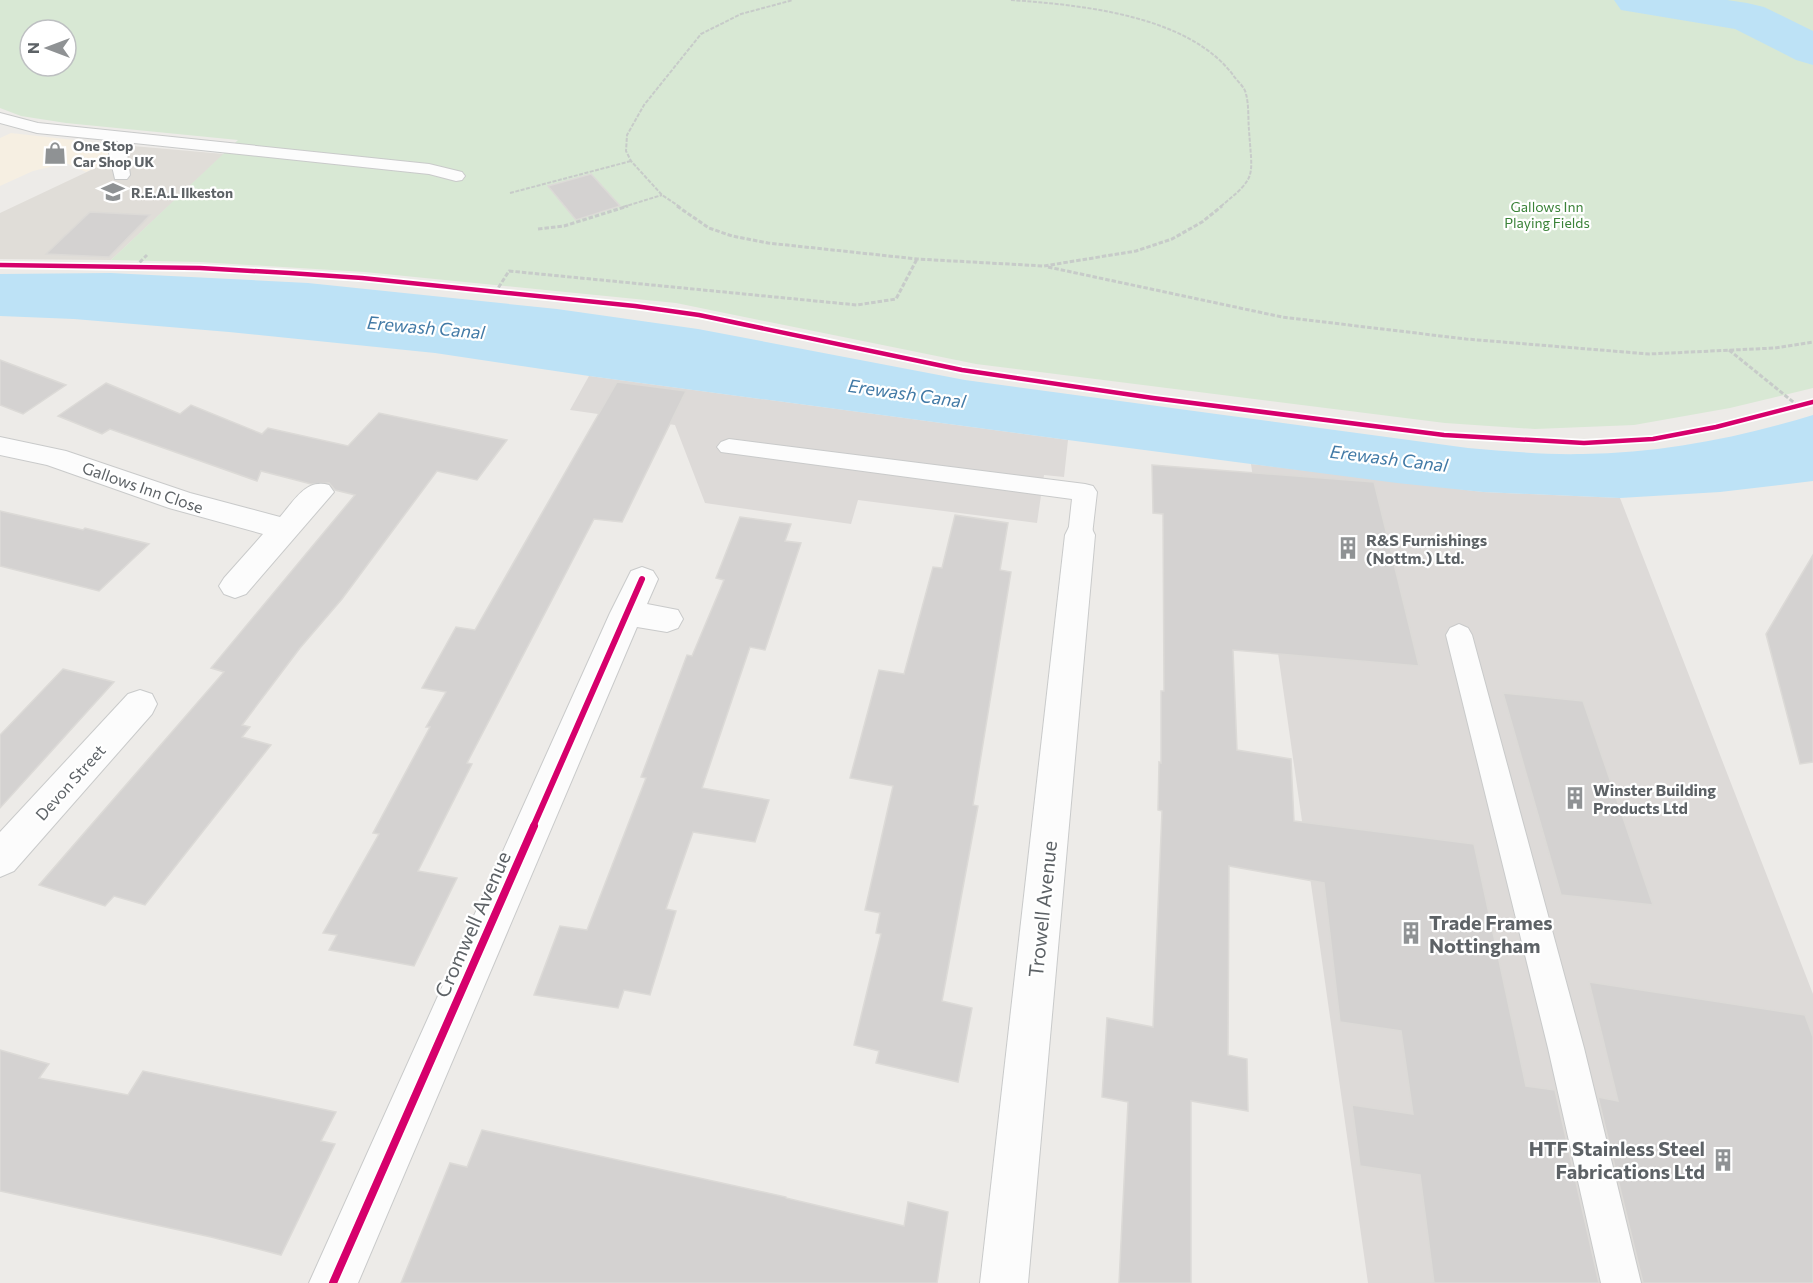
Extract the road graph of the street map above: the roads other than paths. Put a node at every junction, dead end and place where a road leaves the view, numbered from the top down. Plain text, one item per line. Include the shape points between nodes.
1 (0, 118) edge
2 (130, 137) junction
3 (122, 175) dead end
4 (456, 176) dead end
5 (0, 446) edge
6 (729, 447) dead end
7 (319, 492) dead end
8 (286, 529) junction
9 (1080, 535) joint
10 (235, 586) dead end
11 (667, 619) dead end
12 (1459, 635) dead end
13 (140, 704) dead end
14 (0, 859) edge
15 (333, 1283) edge
16 (1004, 1283) edge
17 (1621, 1283) edge

1 - 2 lane via 38,128
2 - 3 lane via 118,153
2 - 4 lane via 429,169
5 - 8 street, Gallows Inn Close via 51,456 221,514
6 - 9 lane via 1085,492
7 - 8 street
8 - 10 street
9 - 16 street, Trowell Avenue
11 - 15 street, Cromwell Avenue via 634,596
12 - 17 lane via 1563,1036
13 - 14 street, Devon Street

